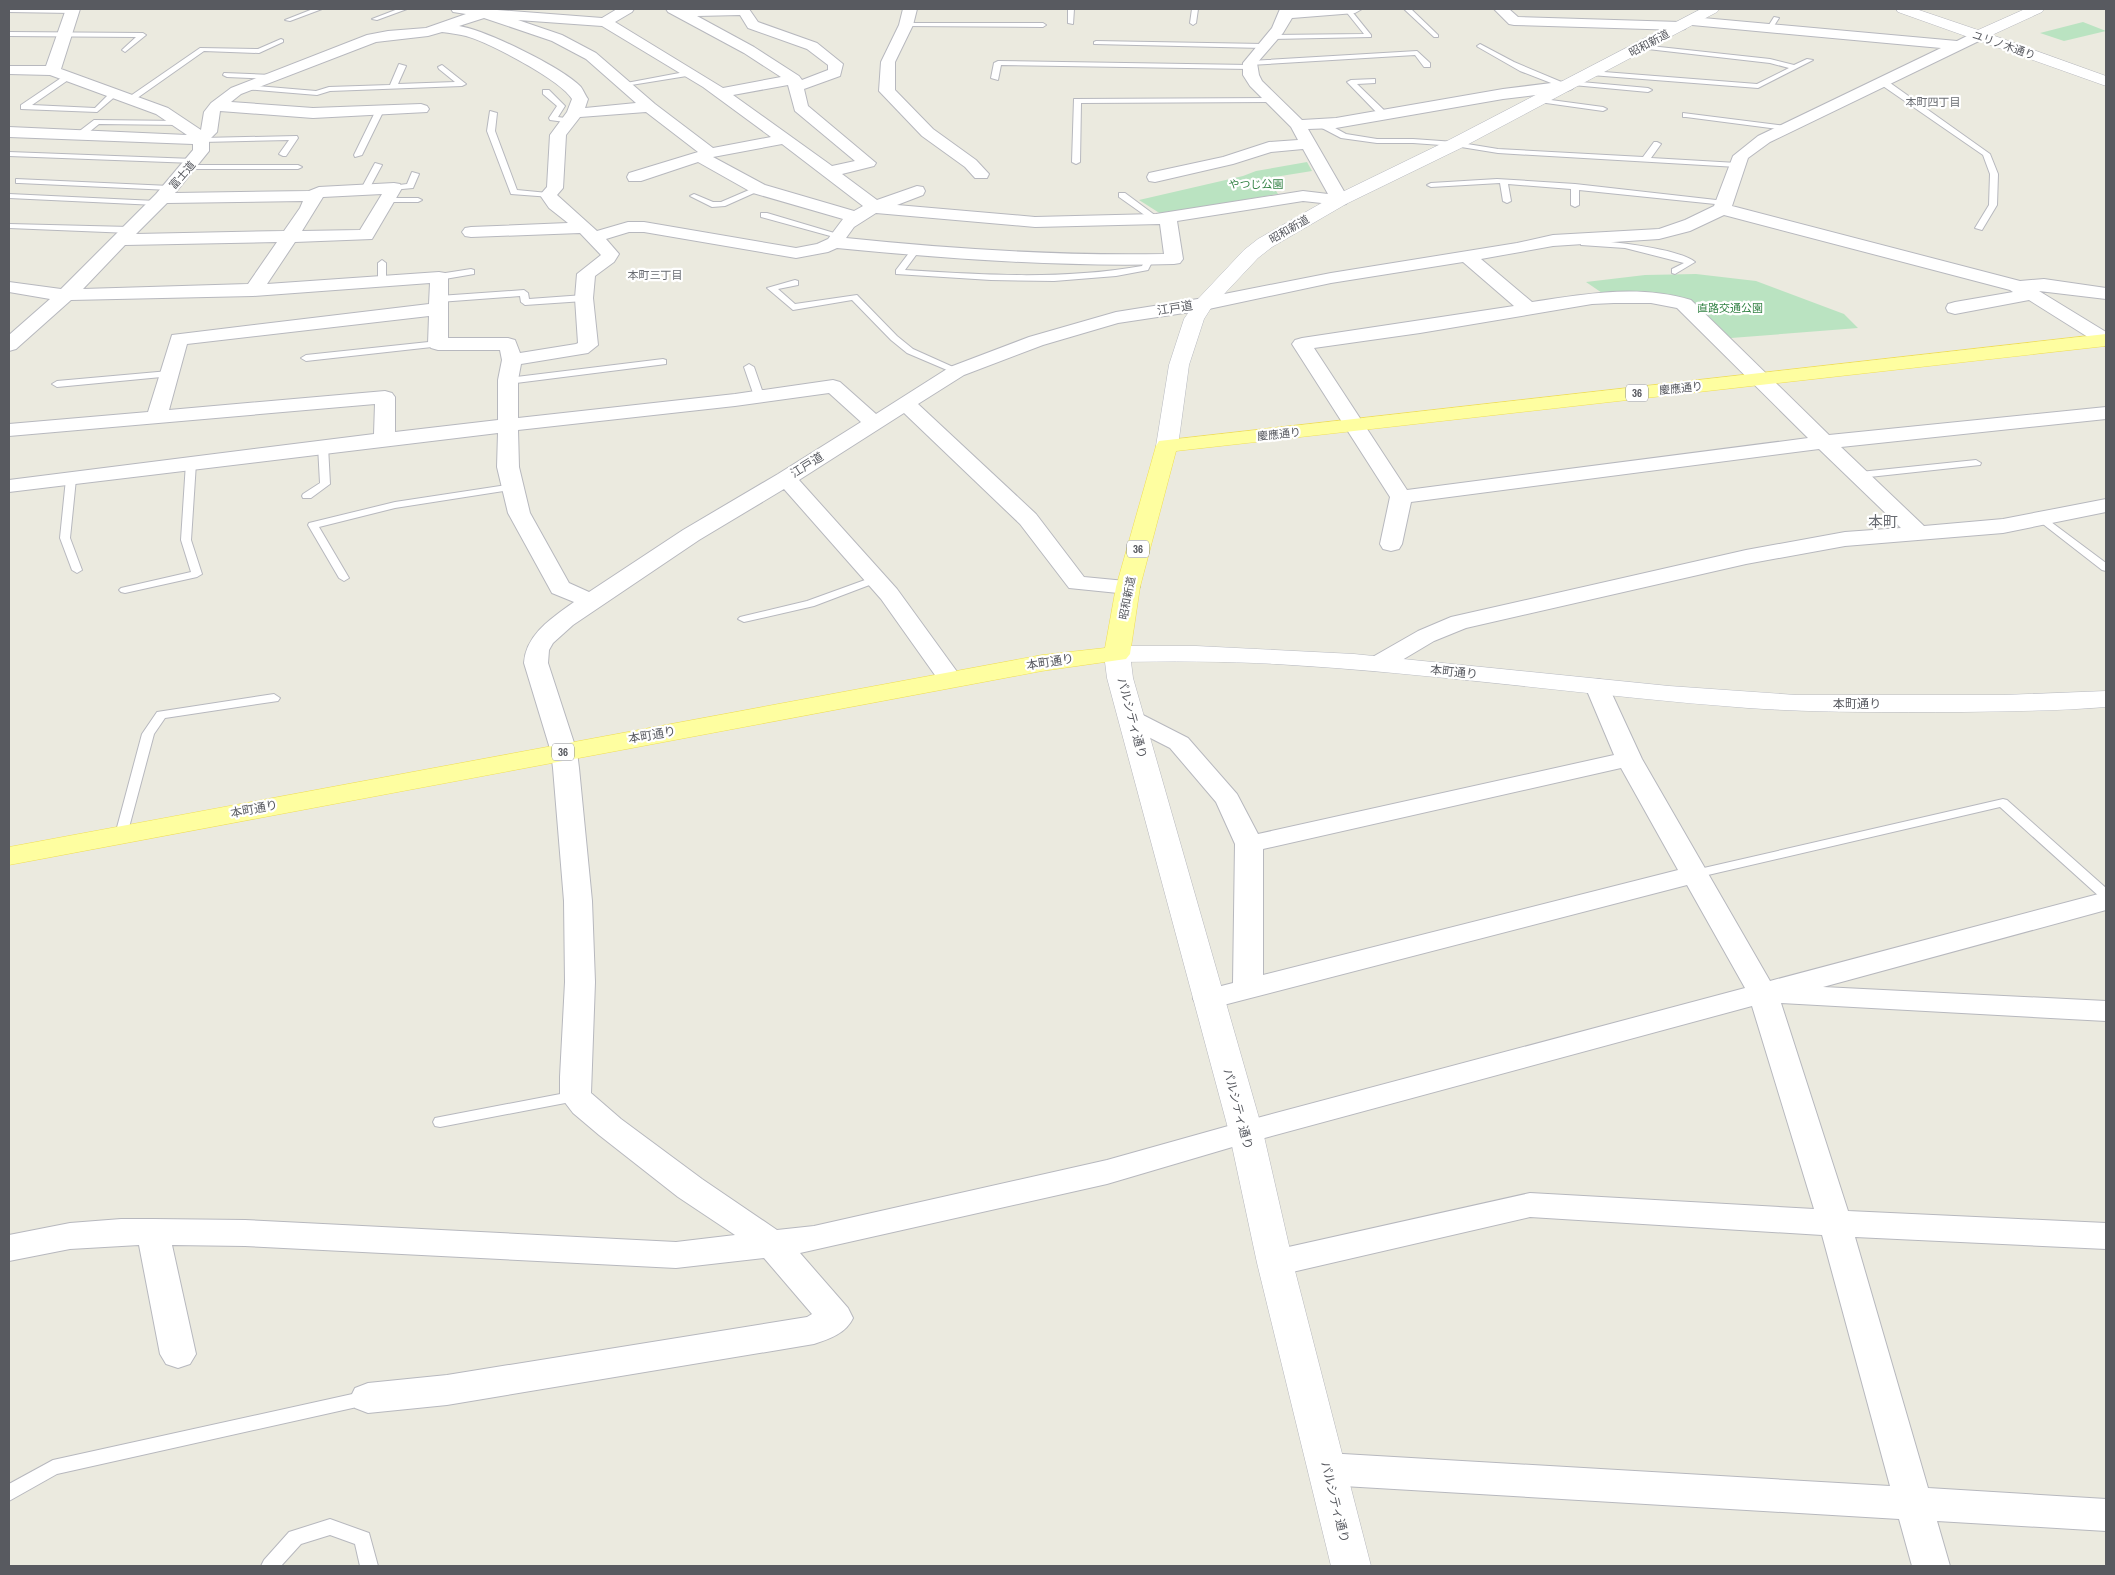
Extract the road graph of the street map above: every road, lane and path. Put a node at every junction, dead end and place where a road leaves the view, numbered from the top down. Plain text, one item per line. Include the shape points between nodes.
1 (320, 9) edge
2 (404, 9) edge
3 (458, 9) edge
4 (627, 9) edge
5 (910, 9) edge
6 (1071, 9) edge
7 (1194, 9) edge
8 (1347, 9) edge
9 (1355, 9) edge
10 (1407, 9) edge
11 (1501, 9) edge
12 (1712, 9) edge
13 (1903, 9) edge
14 (2037, 9) edge
15 (9, 10) edge
16 (72, 10) edge
17 (676, 10) edge
18 (1287, 11) edge
19 (484, 13) junction
20 (375, 19) dead end
21 (288, 20) dead end
22 (605, 22) junction
23 (1071, 23) dead end
24 (1193, 23) dead end
25 (1686, 23) junction
26 (906, 25) junction
27 (1043, 25) dead end
28 (444, 28) junction
29 (9, 34) edge
30 (65, 34) junction
31 (1436, 36) dead end
32 (1978, 36) junction
33 (281, 41) dead end
34 (1267, 42) junction
35 (1096, 43) dead end
36 (1956, 45) junction
37 (1480, 46) dead end
38 (1641, 47) junction
39 (126, 50) dead end
40 (1808, 60) dead end
41 (1250, 65) junction
42 (1426, 65) dead end
43 (402, 66) dead end
44 (442, 67) dead end
45 (1795, 67) junction
46 (9, 70) edge
47 (690, 73) junction
48 (1591, 73) junction
49 (60, 74) junction
50 (227, 75) dead end
51 (271, 77) junction
52 (995, 78) dead end
53 (1372, 80) dead end
54 (2106, 81) edge
55 (1883, 82) junction
56 (795, 83) junction
57 (625, 84) junction
58 (1570, 84) junction
59 (244, 87) junction
60 (393, 87) junction
61 (1648, 90) dead end
62 (546, 92) dead end
63 (719, 92) junction
64 (114, 94) junction
65 (130, 99) junction
66 (1272, 100) junction
67 (1539, 100) junction
68 (216, 106) junction
69 (649, 107) junction
70 (421, 109) dead end
71 (1603, 109) dead end
72 (380, 110) junction
73 (493, 113) dead end
74 (1384, 115) junction
75 (1686, 115) dead end
76 (572, 117) junction
77 (182, 123) junction
78 (1298, 125) junction
79 (1323, 125) junction
80 (1785, 128) junction
81 (262, 130) dead end
82 (9, 132) edge
83 (80, 135) junction
84 (201, 139) junction
85 (255, 139) junction
86 (785, 139) junction
87 (1308, 144) junction
88 (1455, 144) junction
89 (1657, 144) dead end
90 (9, 154) edge
91 (283, 154) dead end
92 (358, 155) dead end
93 (705, 155) junction
94 (1644, 161) junction
95 (1076, 162) dead end
96 (192, 164) junction
97 (378, 165) dead end
98 (1736, 165) junction
99 (298, 167) dead end
100 (829, 172) junction
101 (415, 174) dead end
102 (981, 174) dead end
103 (635, 177) dead end
104 (1155, 177) dead end
105 (19, 181) dead end
106 (1503, 181) junction
107 (1431, 185) dead end
108 (1575, 186) junction
109 (365, 189) junction
110 (759, 189) junction
111 (917, 191) dead end
112 (390, 194) junction
113 (1122, 194) dead end
114 (548, 195) junction
115 (9, 196) edge
116 (163, 196) junction
117 (313, 196) junction
118 (694, 196) dead end
119 (418, 200) dead end
120 (1340, 200) junction
121 (1507, 201) dead end
122 (1575, 205) dead end
123 (1724, 206) junction
124 (876, 208) junction
125 (764, 215) dead end
126 (854, 217) junction
127 (1162, 219) junction
128 (9, 226) edge
129 (1980, 228) dead end
130 (471, 232) dead end
131 (590, 232) junction
132 (126, 235) junction
133 (290, 235) junction
134 (836, 239) junction
135 (1518, 248) junction
136 (915, 251) junction
137 (1466, 256) junction
138 (1149, 260) junction
139 (1675, 271) dead end
140 (471, 272) dead end
141 (439, 277) junction
142 (795, 283) dead end
143 (9, 287) edge
144 (253, 290) junction
145 (2023, 290) junction
146 (2106, 293) edge
147 (66, 295) junction
148 (584, 298) junction
149 (439, 304) junction
150 (1204, 304) junction
151 (1955, 308) dead end
152 (1529, 309) junction
153 (2106, 340) edge
154 (438, 344) junction
155 (9, 345) edge
156 (306, 358) dead end
157 (512, 360) junction
158 (663, 362) dead end
159 (749, 366) dead end
160 (957, 371) junction
161 (169, 374) junction
162 (1759, 380) junction
163 (508, 381) junction
164 (57, 384) dead end
165 (759, 396) junction
166 (905, 403) junction
167 (2106, 413) edge
168 (157, 417) junction
169 (874, 423) junction
170 (507, 425) junction
171 (1355, 425) junction
172 (9, 430) edge
173 (384, 439) junction
174 (1825, 442) junction
175 (324, 446) junction
176 (1167, 446) junction
177 (190, 463) junction
178 (1976, 463) dead end
179 (1860, 475) junction
180 (71, 479) junction
181 (786, 479) junction
182 (9, 486) edge
183 (513, 487) junction
184 (308, 496) dead end
185 (1401, 497) junction
186 (2106, 506) edge
187 (2043, 520) junction
188 (1918, 532) junction
189 (1391, 544) dead end
190 (2106, 568) edge
191 (77, 570) dead end
192 (344, 578) dead end
193 (876, 579) junction
194 (1128, 586) junction
195 (126, 590) dead end
196 (591, 602) junction
197 (744, 619) dead end
198 (1117, 654) junction
199 (1378, 664) junction
200 (950, 680) junction
201 (1597, 686) junction
202 (274, 698) dead end
203 (2106, 699) edge
204 (2065, 703) junction
205 (2106, 707) edge
206 (1132, 719) junction
207 (564, 752) junction
208 (1629, 759) junction
209 (121, 835) junction
210 (1249, 844) junction
211 (9, 856) edge
212 (1694, 874) junction
213 (2106, 895) edge
214 (2106, 901) edge
215 (1248, 989) junction
216 (1763, 994) junction
217 (1208, 999) junction
218 (2106, 1010) edge
219 (576, 1096) junction
220 (440, 1122) dead end
221 (1246, 1132) junction
222 (1835, 1223) junction
223 (153, 1232) junction
224 (2106, 1236) edge
225 (772, 1244) junction
226 (9, 1248) edge
227 (1275, 1263) junction
228 (178, 1354) dead end
229 (368, 1398) joint
230 (1326, 1469) junction
231 (9, 1493) edge
232 (1914, 1503) junction
233 (2106, 1515) edge
234 (270, 1566) edge
235 (369, 1566) edge
236 (1351, 1566) edge
237 (1931, 1566) edge

1 - 21 lane
2 - 20 lane
3 - 19 street
4 - 22 street
5 - 26 street
6 - 23 lane
7 - 24 lane
8 - 9 street
8 - 18 street
8 - 34 lane via 1369,36
10 - 31 lane
11 - 25 street via 1514,21
12 - 25 main road, 昭和新道
13 - 32 main road, ユリノ木通り
14 - 32 main road
15 - 16 lane
16 - 30 street
17 - 56 street via 749,50
17 - 56 street via 744,11 753,25 812,46 836,64 835,72
18 - 34 street
19 - 22 street
19 - 28 street
19 - 57 street via 576,46
22 - 47 street
25 - 36 street via 1773,23
25 - 38 main road, 昭和新道
26 - 27 lane
26 - 102 street via 888,62 887,90 919,124
28 - 51 street via 372,38
28 - 76 street via 483,37 548,71 574,89 580,99
29 - 30 lane
30 - 39 lane via 144,35
30 - 49 street via 56,54
32 - 36 street
32 - 54 main road, ユリノ木通り
33 - 65 lane via 259,51 202,49
34 - 35 lane
34 - 41 street
36 - 55 street
37 - 58 lane via 1527,71
38 - 45 lane via 1770,61
38 - 48 main road, 昭和新道
40 - 45 lane
41 - 42 lane via 1417,53
41 - 52 lane via 998,63
41 - 66 street via 1255,83
43 - 60 lane
44 - 60 lane via 462,84
45 - 48 lane via 1758,86
46 - 49 street
47 - 57 lane
47 - 63 street
48 - 58 main road, 昭和新道
49 - 64 street
49 - 64 lane via 24,107 97,110
50 - 51 lane
51 - 59 street
53 - 74 lane via 1351,82
55 - 80 street
55 - 129 lane via 1986,154 1994,174 1994,205
56 - 63 street
56 - 100 street via 801,108 868,163
57 - 69 street
58 - 61 lane
58 - 67 main road, 昭和新道
58 - 74 street
59 - 60 lane via 318,93 329,89
59 - 68 street
62 - 76 lane via 561,106 553,118
63 - 86 street
64 - 65 street
65 - 77 street via 162,111
66 - 78 street
66 - 95 lane via 1077,101
67 - 71 lane
67 - 88 main road, 昭和新道
68 - 72 street via 313,113
68 - 84 street, 富士道 via 208,132
69 - 76 street
69 - 93 street
70 - 72 street
72 - 92 lane
73 - 114 lane via 491,131 514,192
74 - 79 street
75 - 80 lane
76 - 114 street via 558,135 555,188
77 - 83 lane via 97,122
77 - 84 street
78 - 79 street
78 - 87 street
79 - 88 lane via 1344,136 1378,141
80 - 98 street via 1741,156
81 - 85 lane
82 - 83 street
83 - 84 street
84 - 85 lane
84 - 96 street, 富士道 via 201,151
85 - 91 lane via 294,138
86 - 93 street
86 - 100 street
87 - 104 street via 1270,147 1227,161
87 - 120 street
88 - 94 lane via 1498,151
88 - 120 main road, 昭和新道
89 - 94 lane
90 - 96 lane
93 - 103 street
93 - 110 street
94 - 98 lane
96 - 99 lane
96 - 116 street, 富士道
97 - 109 lane
98 - 123 street
100 - 124 street
101 - 112 lane via 410,186
105 - 116 lane
106 - 107 lane
106 - 108 lane
106 - 121 lane
108 - 122 lane
108 - 123 lane
109 - 112 street
109 - 117 street via 319,192
110 - 118 lane via 722,204 712,205
110 - 126 street
111 - 124 street
112 - 119 lane
112 - 133 street via 366,235
113 - 127 lane
114 - 131 street
115 - 116 lane
116 - 117 street
116 - 132 street, 富士道
117 - 133 street via 309,208
120 - 127 street via 1303,196
120 - 150 main road, 昭和新道 via 1250,254
123 - 135 street, 江戸道 via 1711,215 1661,234 1565,239
123 - 145 street
124 - 126 street
124 - 127 street via 1035,222
125 - 134 lane
126 - 134 street
127 - 138 street via 1174,259
128 - 132 lane
130 - 131 street
131 - 134 street via 644,227 796,253 822,248
131 - 148 street via 610,254 586,274
132 - 133 street
132 - 147 street, 富士道
133 - 144 street
134 - 136 street
135 - 137 street, 江戸道
135 - 139 lane via 1613,243 1691,262
136 - 138 street via 1000,257
136 - 138 lane via 899,272 1004,278 1072,276 1126,272 1144,268
137 - 150 street, 江戸道 via 1331,278
137 - 152 street
140 - 141 lane
141 - 144 street via 382,272
141 - 149 street
142 - 160 lane via 772,288 793,307 854,297 910,351
143 - 147 street
144 - 147 street
145 - 146 street via 2044,285
145 - 151 street
145 - 153 street
147 - 155 street, 富士道
148 - 149 lane via 525,302 524,293
148 - 157 street via 588,345 581,349
149 - 154 street
149 - 161 street via 179,339
150 - 160 street, 江戸道 via 1081,327
150 - 176 main road, 昭和新道 via 1188,333 1179,365
152 - 162 street via 1592,298 1672,299 1684,304
152 - 171 street via 1302,344
153 - 162 main road, 慶應通り / 36
154 - 156 lane
154 - 157 street via 508,344
157 - 163 street
158 - 163 lane
159 - 165 lane
160 - 166 street, 江戸道
161 - 164 lane
161 - 168 street
162 - 171 main road, 慶應通り / 36
162 - 174 street
163 - 170 street
165 - 169 street via 833,386
165 - 170 street
166 - 169 street, 江戸道
166 - 194 street via 1028,519 1077,584
167 - 174 street
168 - 172 street
168 - 173 street via 386,397
169 - 181 street, 江戸道
170 - 173 street
170 - 183 street via 508,467
171 - 176 main road, 慶應通り / 36
171 - 185 street
173 - 175 street
174 - 179 street
174 - 185 street
175 - 177 street
175 - 184 lane via 325,484
176 - 194 main road, 昭和新道 / 36
177 - 180 street
177 - 195 lane via 186,540 197,574
178 - 179 lane
179 - 188 street
180 - 182 street
180 - 191 lane via 65,538
181 - 193 street
181 - 196 street, 江戸道 via 691,535
183 - 192 lane via 395,506 313,525
183 - 196 street via 519,513 560,588
185 - 189 street
186 - 187 street
187 - 188 street
187 - 190 lane
188 - 199 street via 1837,541 1746,557 1459,622 1426,636
193 - 197 lane via 810,604
193 - 200 street
194 - 198 main road, 昭和新道 / 36
196 - 207 street, 江戸道 via 556,628 537,650 536,663
198 - 199 main road, 本町通り via 1220,653
198 - 200 main road, 本町通り / 36
198 - 206 main road, パルシティ通り
199 - 201 main road, 本町通り
200 - 207 main road, 本町通り / 36
201 - 204 main road, 本町通り via 1810,703
201 - 208 street
202 - 209 lane via 161,716 148,734
203 - 204 main road, 本町通り
204 - 205 main road
206 - 210 street via 1179,743 1228,800
206 - 217 main road, パルシティ通り
207 - 209 main road, 本町通り / 36
207 - 219 street, 江戸道 via 578,902 580,982
208 - 210 street
208 - 212 street
209 - 211 main road, 本町通り / 36
210 - 215 street
212 - 213 lane via 2003,803
212 - 215 street
212 - 216 street
214 - 216 street
215 - 217 street
216 - 218 street
216 - 221 street
216 - 222 street
217 - 221 main road, パルシティ通り
219 - 220 lane
219 - 225 street via 610,1127
221 - 225 street via 1088,1176 824,1237
221 - 227 main road, パルシティ通り
222 - 224 street
222 - 227 street via 1530,1204
222 - 232 street
223 - 225 street via 245,1233 676,1255
223 - 226 street via 70,1236
223 - 228 street
225 - 229 street via 836,1318 814,1330 447,1390
227 - 230 main road, パルシティ通り
229 - 231 lane via 52,1467
230 - 232 street
230 - 236 main road, パルシティ通り
232 - 233 street
232 - 237 street
234 - 235 lane via 295,1538 330,1527 363,1539

